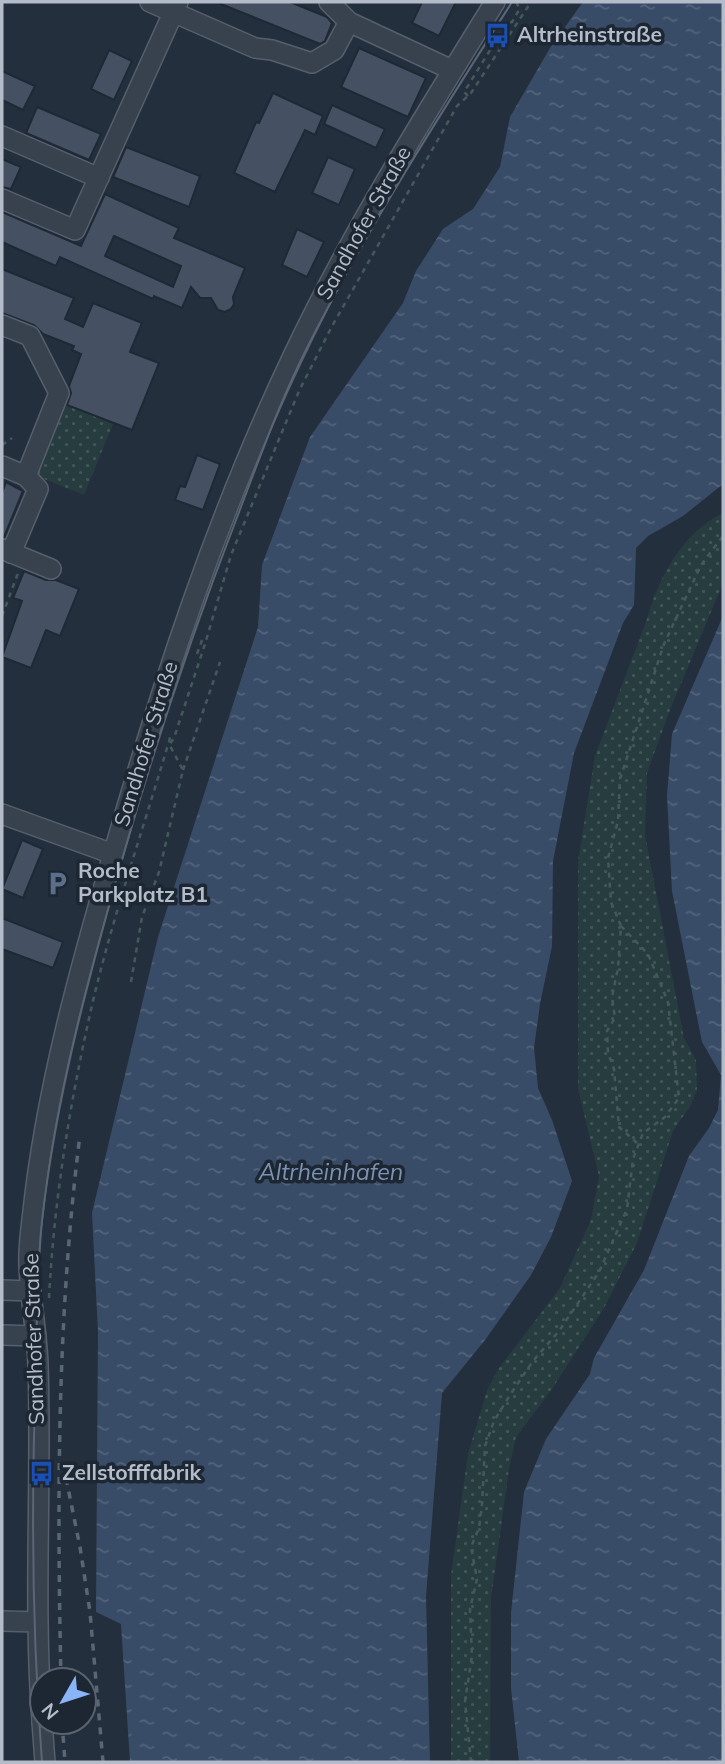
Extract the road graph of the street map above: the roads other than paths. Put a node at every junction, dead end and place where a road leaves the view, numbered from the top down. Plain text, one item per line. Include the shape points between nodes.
1 (150, 2) edge
2 (329, 2) edge
3 (495, 2) edge
4 (175, 7) edge
5 (349, 22) junction
6 (452, 70) junction
7 (2, 136) edge
8 (99, 178) junction
9 (2, 199) edge
10 (2, 325) edge
11 (2, 466) edge
12 (26, 476) junction
13 (12, 553) edge
14 (51, 569) dead end
15 (2, 814) edge
16 (113, 854) junction
17 (2, 1290) edge
18 (40, 1296) junction
19 (2, 1335) edge
20 (36, 1336) junction
21 (2, 1621) edge
22 (37, 1622) junction
23 (39, 1666) edge
24 (43, 1736) edge
25 (45, 1762) edge

1 - 4 street
2 - 5 street
3 - 6 street, Sandhofer Straße
4 - 5 street via 255,48 312,62 334,50
4 - 8 street
5 - 6 street
6 - 16 street, Sandhofer Straße via 318,304 271,404 181,631
7 - 8 street
8 - 9 street via 75,230
10 - 12 street via 30,336 59,393
11 - 12 street
12 - 13 street via 38,489
13 - 14 street
15 - 16 street
16 - 18 street, Sandhofer Straße via 54,1085 33,1207 29,1262
17 - 18 street
18 - 20 street, Sandhofer Straße
19 - 20 street
20 - 22 street, Sandhofer Straße
21 - 22 street
22 - 23 street, Sandhofer Straße
24 - 25 street, Sandhofer Straße

